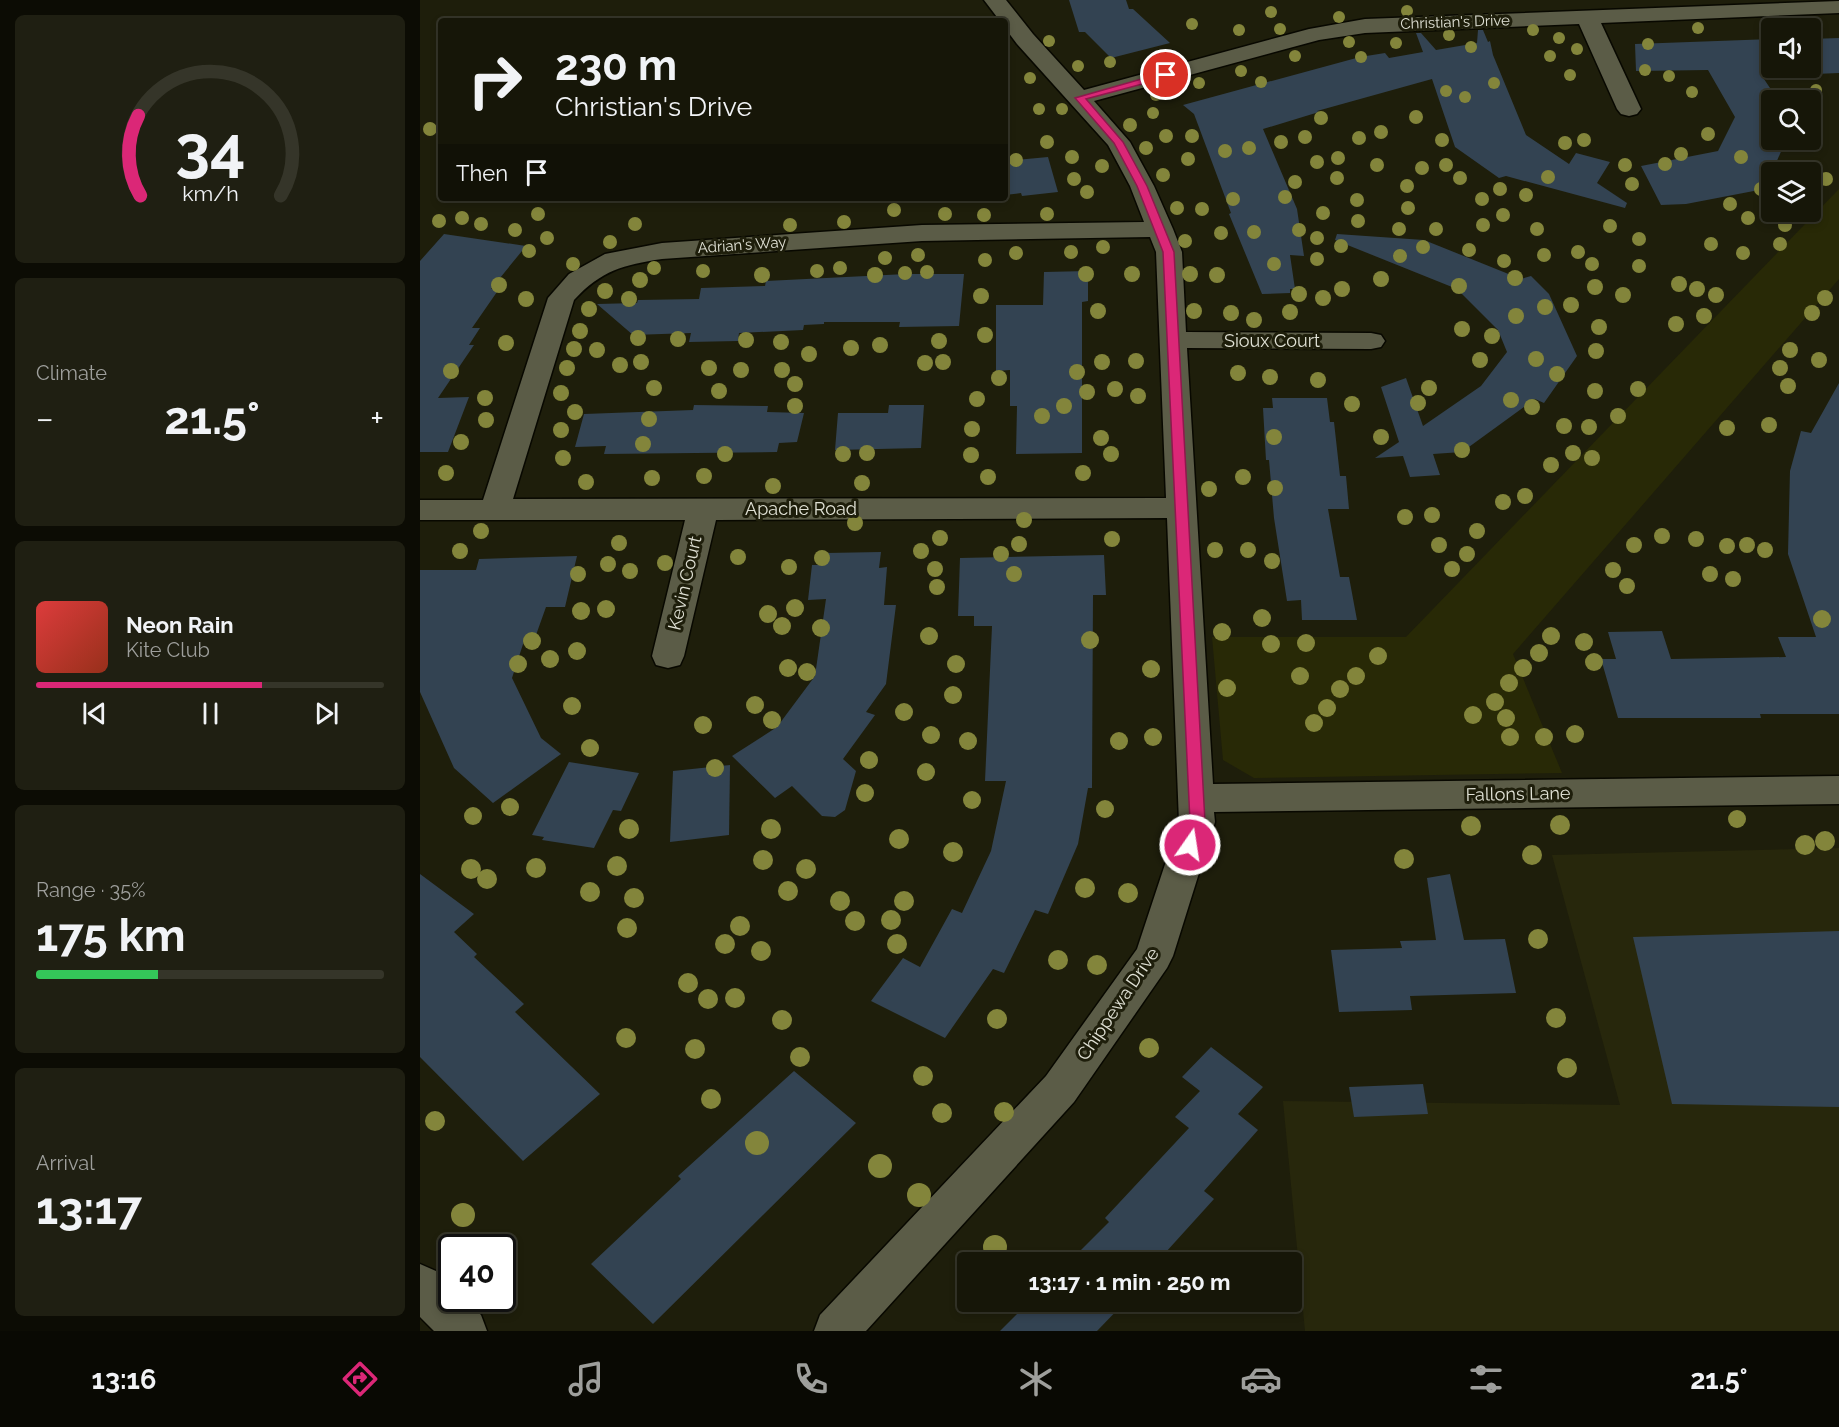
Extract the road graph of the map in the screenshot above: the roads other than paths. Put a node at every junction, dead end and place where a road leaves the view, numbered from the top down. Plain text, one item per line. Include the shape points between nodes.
1 (995, 0) edge
2 (1839, 7) edge
3 (1587, 17) junction
4 (1005, 18) edge
5 (1012, 30) edge
6 (1080, 98) junction
7 (1629, 109) dead end
8 (1160, 229) junction
9 (1173, 340) junction
10 (1371, 341) dead end
11 (1182, 508) junction
12 (703, 509) junction
13 (420, 510) edge
14 (495, 510) junction
15 (668, 656) dead end
16 (1839, 790) edge
17 (1196, 798) junction
18 (420, 1286) edge
19 (465, 1331) edge
20 (836, 1331) edge

1 - 4 street, Chippewa Drive
2 - 3 street, Christian's Drive
3 - 6 street, Christian's Drive via 1365,26 1317,34
3 - 7 street
5 - 6 street, Chippewa Drive
6 - 8 street, Chippewa Drive via 1118,142
8 - 9 street, Chippewa Drive via 1169,252
8 - 14 street, Adrian's Way via 922,233 662,251 614,259 578,280 561,298
9 - 10 street, Sioux Court
9 - 11 street, Chippewa Drive
11 - 12 street, Apache Road
11 - 17 street, Chippewa Drive
12 - 14 street, Apache Road
12 - 15 street, Kevin Court
13 - 14 street, Apache Road
16 - 17 street, Fallons Lane
17 - 20 street, Chippewa Drive via 1197,822 1154,956 1060,1089
18 - 19 street

